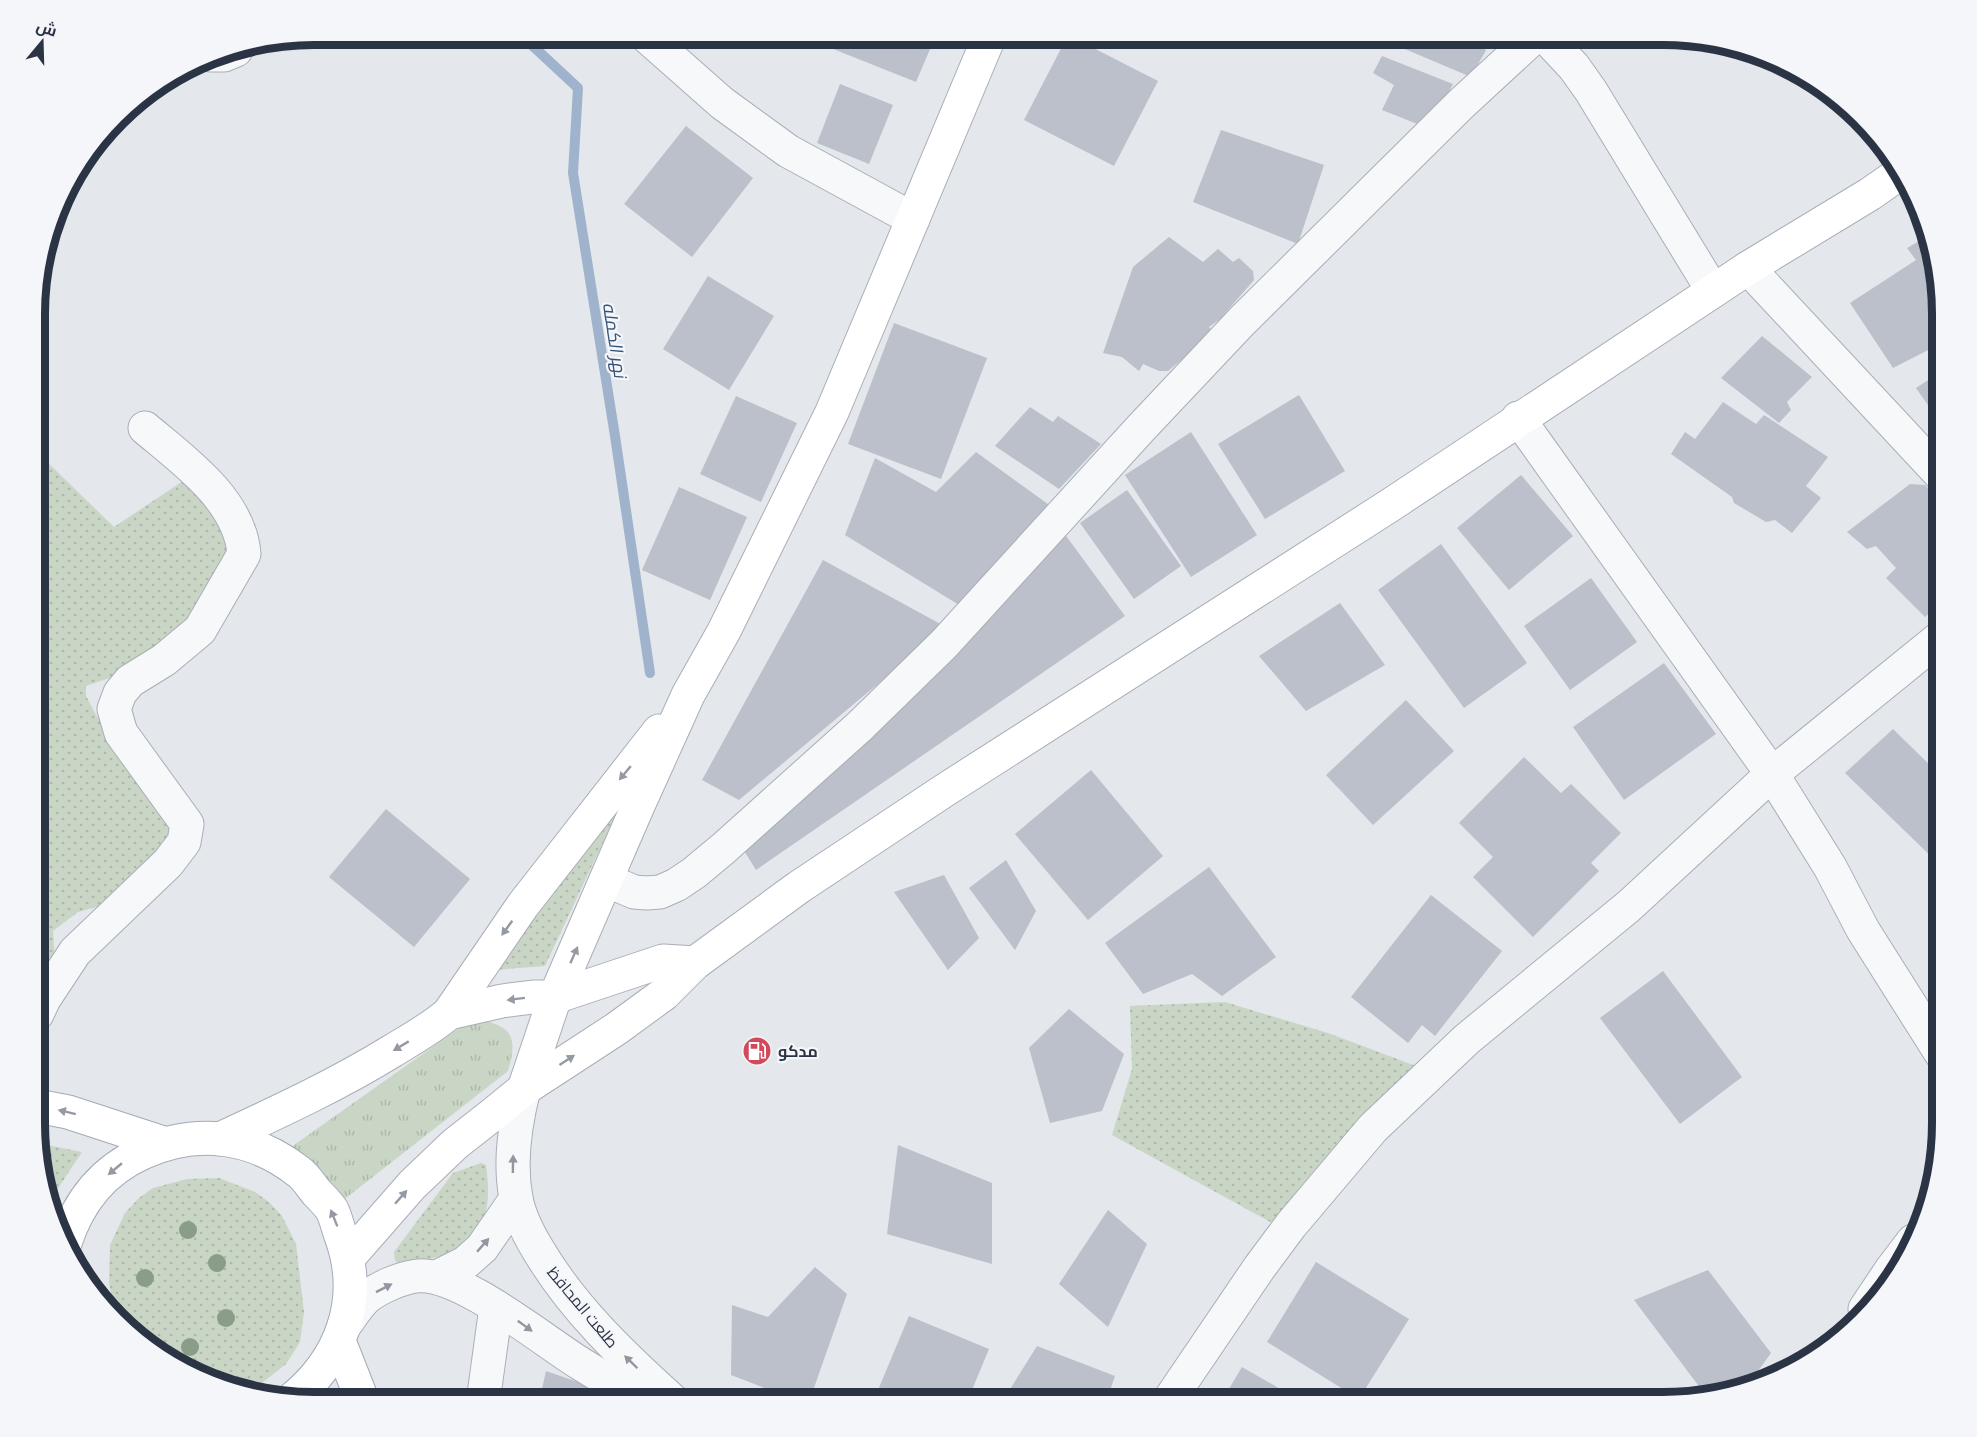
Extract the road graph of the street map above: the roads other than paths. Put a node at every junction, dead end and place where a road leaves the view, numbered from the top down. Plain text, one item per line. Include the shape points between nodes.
1 (656, 45) edge
2 (986, 45) edge
3 (1525, 45) edge
4 (1553, 45) edge
5 (1894, 177) edge
6 (914, 219) junction
7 (1748, 268) junction
8 (1713, 291) junction
9 (1518, 418) junction
10 (145, 428) dead end
11 (1932, 466) edge
12 (1932, 644) edge
13 (688, 695) junction
14 (1772, 774) junction
15 (606, 880) junction
16 (695, 963) junction
17 (45, 997) edge
18 (555, 997) junction
19 (449, 1013) junction
20 (1932, 1039) edge
21 (524, 1089) junction
22 (45, 1108) edge
23 (220, 1139) junction
24 (163, 1143) junction
25 (516, 1200) junction
26 (69, 1232) edge
27 (349, 1257) junction
28 (437, 1277) junction
29 (496, 1307) junction
30 (341, 1334) junction
31 (302, 1391) edge
32 (360, 1392) edge
33 (484, 1392) edge
34 (631, 1392) edge
35 (664, 1392) edge
36 (1175, 1392) edge

1 - 6 street via 722,103 788,151
2 - 6 main road
3 - 15 street via 1241,322 944,644 851,734 724,848 676,885 647,893
4 - 8 street via 1591,91
5 - 7 main road
6 - 13 main road via 831,412 724,631
7 - 8 main road
7 - 11 street
8 - 9 main road
9 - 14 street
9 - 16 main road via 1392,504 884,830
10 - 17 street via 200,475 232,514 244,554 201,630 130,681 114,710 121,734 187,824 184,842 168,863 75,952
12 - 14 street
13 - 15 main road
13 -> 19 main road via 529,897
14 - 20 street
14 - 36 street via 1629,906 1467,1039 1373,1128 1291,1225
18 -> 15 main road
16 - 18 main road via 663,961
21 -> 16 main road via 664,994
18 -> 19 main road via 502,1001
18 - 21 main road
19 -> 23 main road via 379,1059
25 -> 21 street, طلعت المحافظ via 513,1149
27 -> 21 main road via 412,1185 455,1144
24 -> 22 main road
23 - 24 main road via 186,1138
27 -> 23 main road via 332,1210 300,1173 258,1147
24 -> 26 main road via 126,1160 95,1185
28 -> 25 street via 465,1263 482,1248
35 -> 25 street, طلعت المحافظ via 572,1300 528,1232
27 - 30 main road via 351,1292
28 - 29 street, طلعت المحافظ
30 -> 28 street, طلعت المحافظ via 366,1298 401,1280
29 - 33 street
29 -> 34 street, طلعت المحافظ
30 - 31 main road via 325,1366
30 - 32 main road

